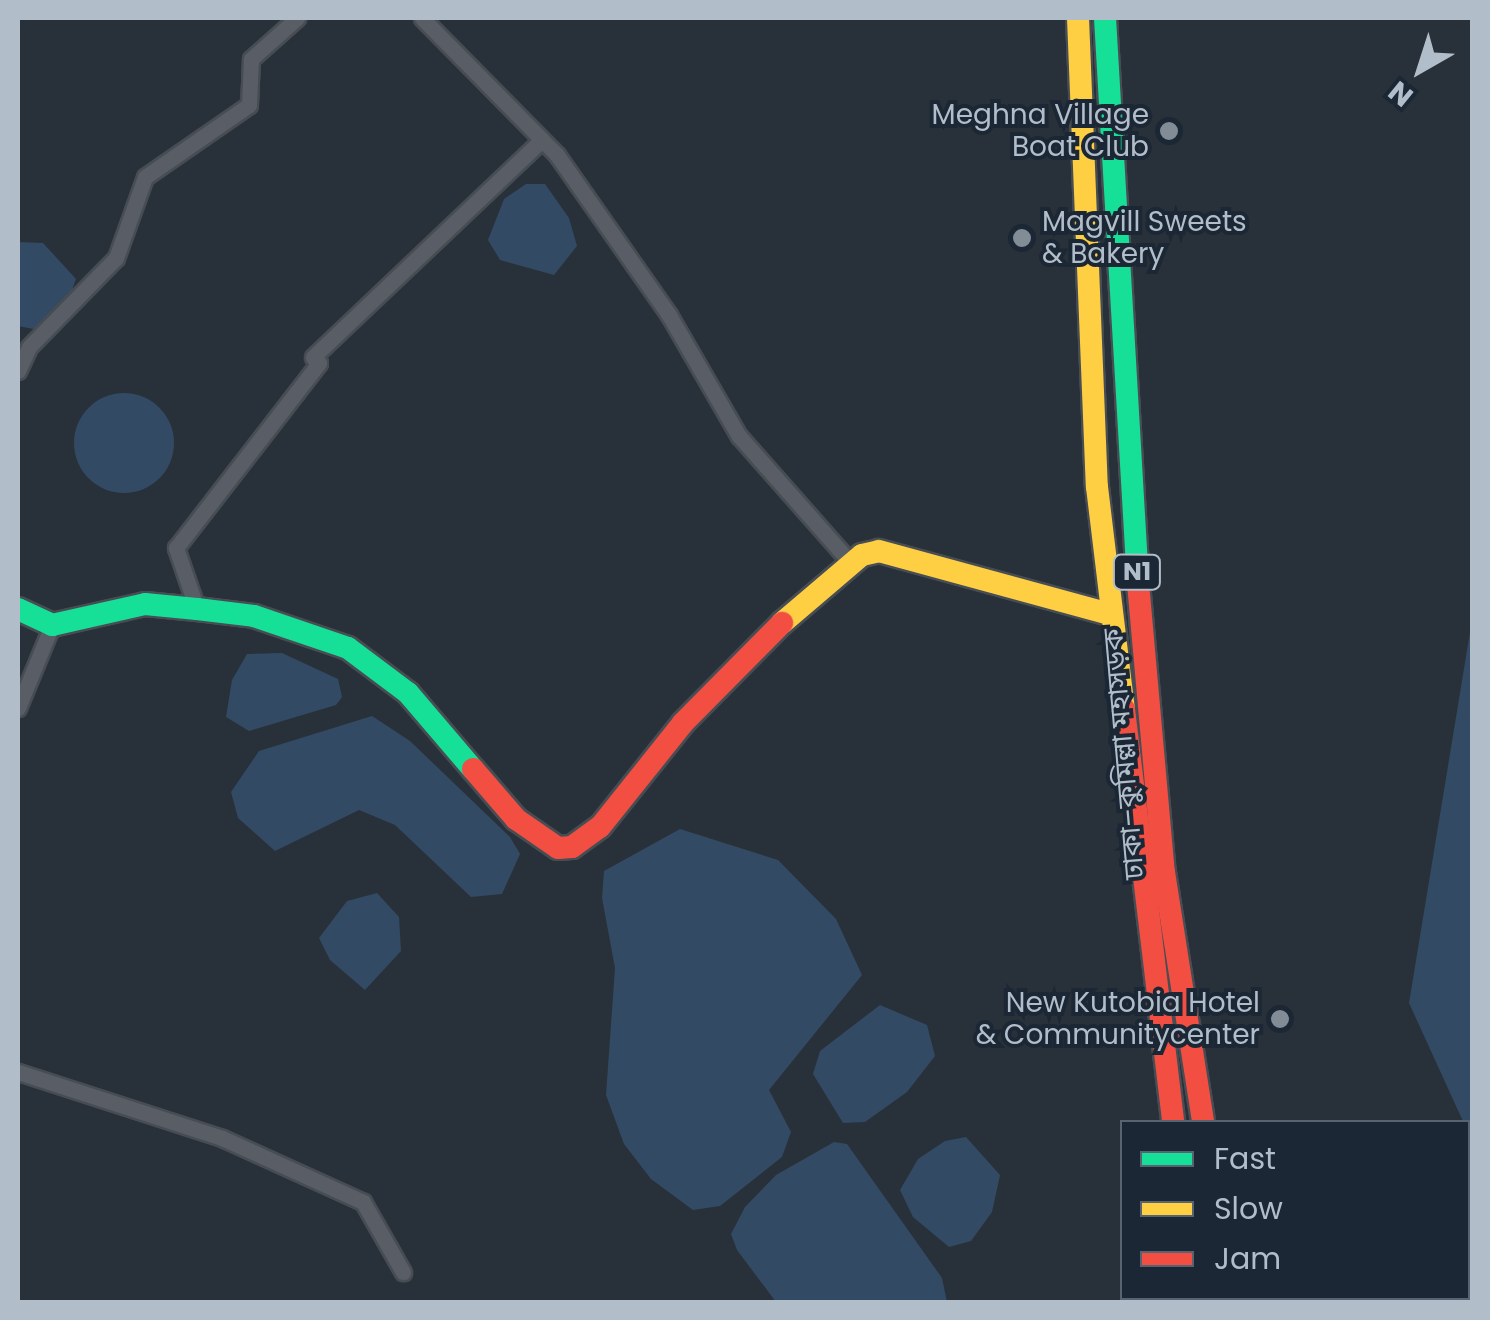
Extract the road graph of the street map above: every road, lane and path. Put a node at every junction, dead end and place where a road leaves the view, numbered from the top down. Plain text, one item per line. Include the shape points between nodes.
1 (297, 18) edge
2 (422, 18) edge
3 (1078, 18) edge
4 (1105, 18) edge
5 (542, 140) junction
6 (18, 370) edge
7 (850, 562) junction
8 (197, 609) junction
9 (18, 610) edge
10 (1109, 614) junction
11 (52, 626) junction
12 (18, 708) edge
13 (18, 1072) edge
14 (1173, 1120) edge
15 (1203, 1120) edge
16 (403, 1272) dead end

1 - 6 street via 251,59 248,105 145,176 116,258 29,346
2 - 5 street
3 - 10 main road, ঢাকা–কুমিল্লা মহাসড়ক / N1 via 1097,487
4 - 15 main road, ঢাকা–কুমিল্লা মহাসড়ক / N1 via 1138,591 1164,872
5 - 7 street via 669,315 739,436
5 - 8 street via 313,356 319,364 176,548
7 - 8 main road via 683,723 600,827 572,847 558,848 525,828 408,693 348,648 254,616
7 - 10 main road via 879,551 924,560
8 - 11 main road via 145,604
9 - 11 main road
10 - 14 main road, ঢাকা–কুমিল্লা মহাসড়ক / N1
11 - 12 street
13 - 16 street via 222,1138 363,1202

